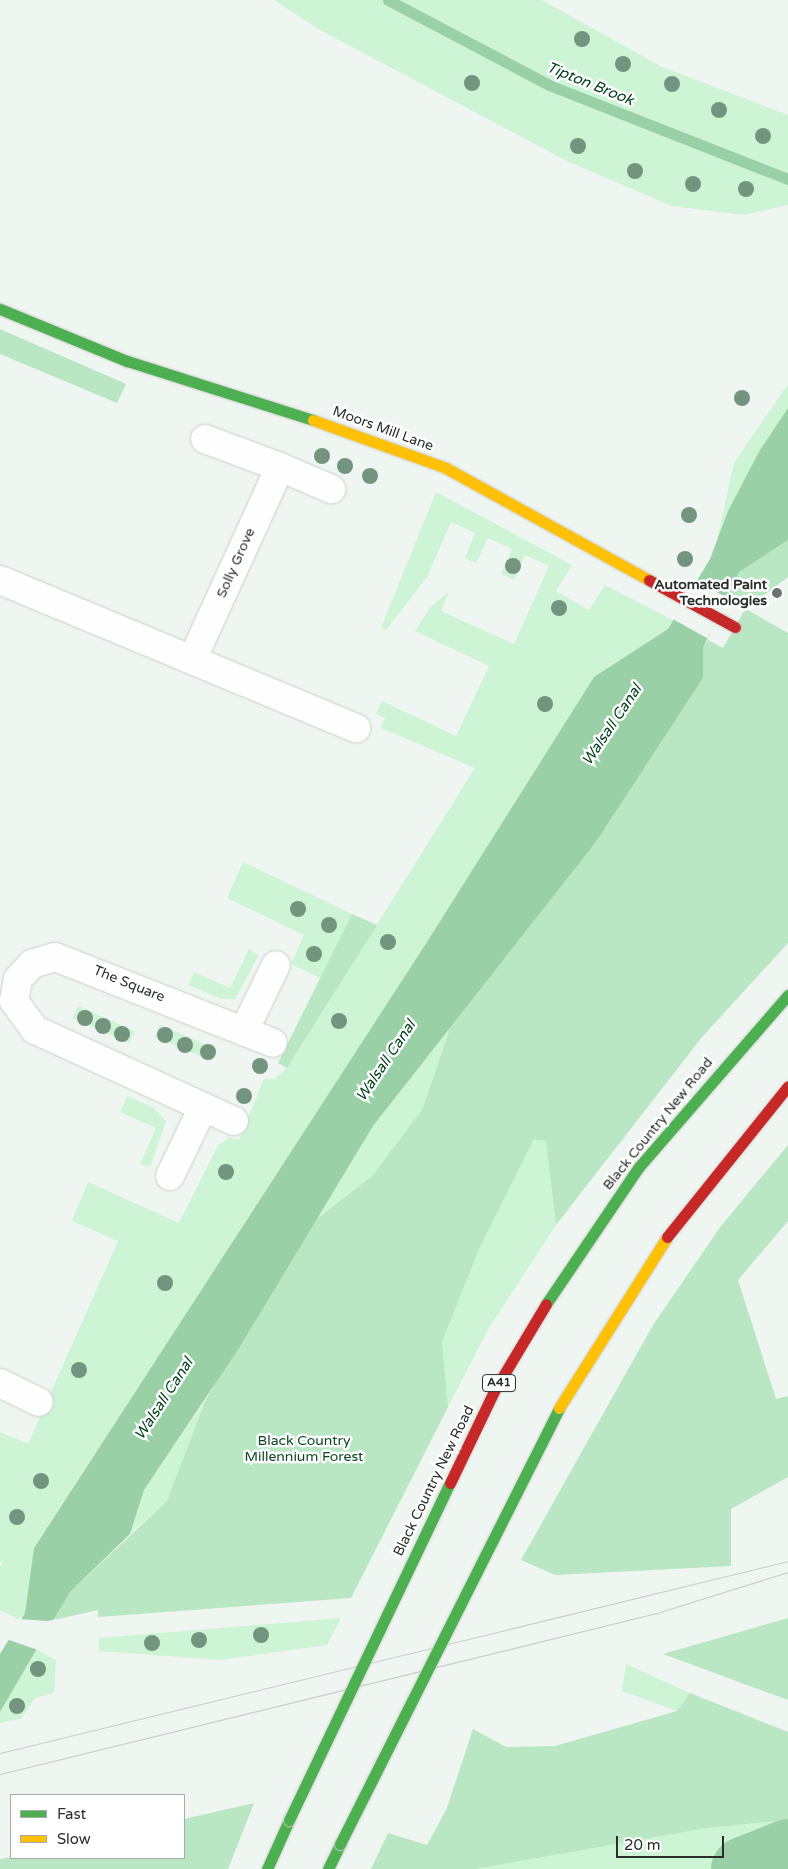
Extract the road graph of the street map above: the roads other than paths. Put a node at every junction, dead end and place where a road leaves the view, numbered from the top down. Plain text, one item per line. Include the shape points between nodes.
1 (0, 309) edge
2 (205, 439) dead end
3 (280, 467) junction
4 (331, 489) dead end
5 (0, 580) edge
6 (735, 627) dead end
7 (193, 658) junction
8 (356, 728) dead end
9 (276, 965) dead end
10 (9, 975) edge
11 (788, 995) edge
12 (244, 1031) junction
13 (273, 1043) dead end
14 (788, 1086) edge
15 (203, 1107) junction
16 (234, 1121) dead end
17 (170, 1176) dead end
18 (0, 1383) edge
19 (40, 1402) dead end
20 (267, 1869) edge
21 (328, 1869) edge

1 - 6 main road, Moors Mill Lane via 127,361 365,437 446,468
2 - 3 street
3 - 4 street
3 - 7 street, Solly Grove
5 - 7 street
7 - 8 street
9 - 12 street
10 - 12 street, The Square via 54,957
10 - 15 street, The Square via 14,1001 35,1030
11 - 20 main road, Black Country New Road / A41, bridge via 638,1168 553,1291 494,1391
12 - 13 street, The Square
14 - 21 main road, bridge via 681,1216 583,1364 518,1482
15 - 16 street, The Square
15 - 17 street
18 - 19 street

